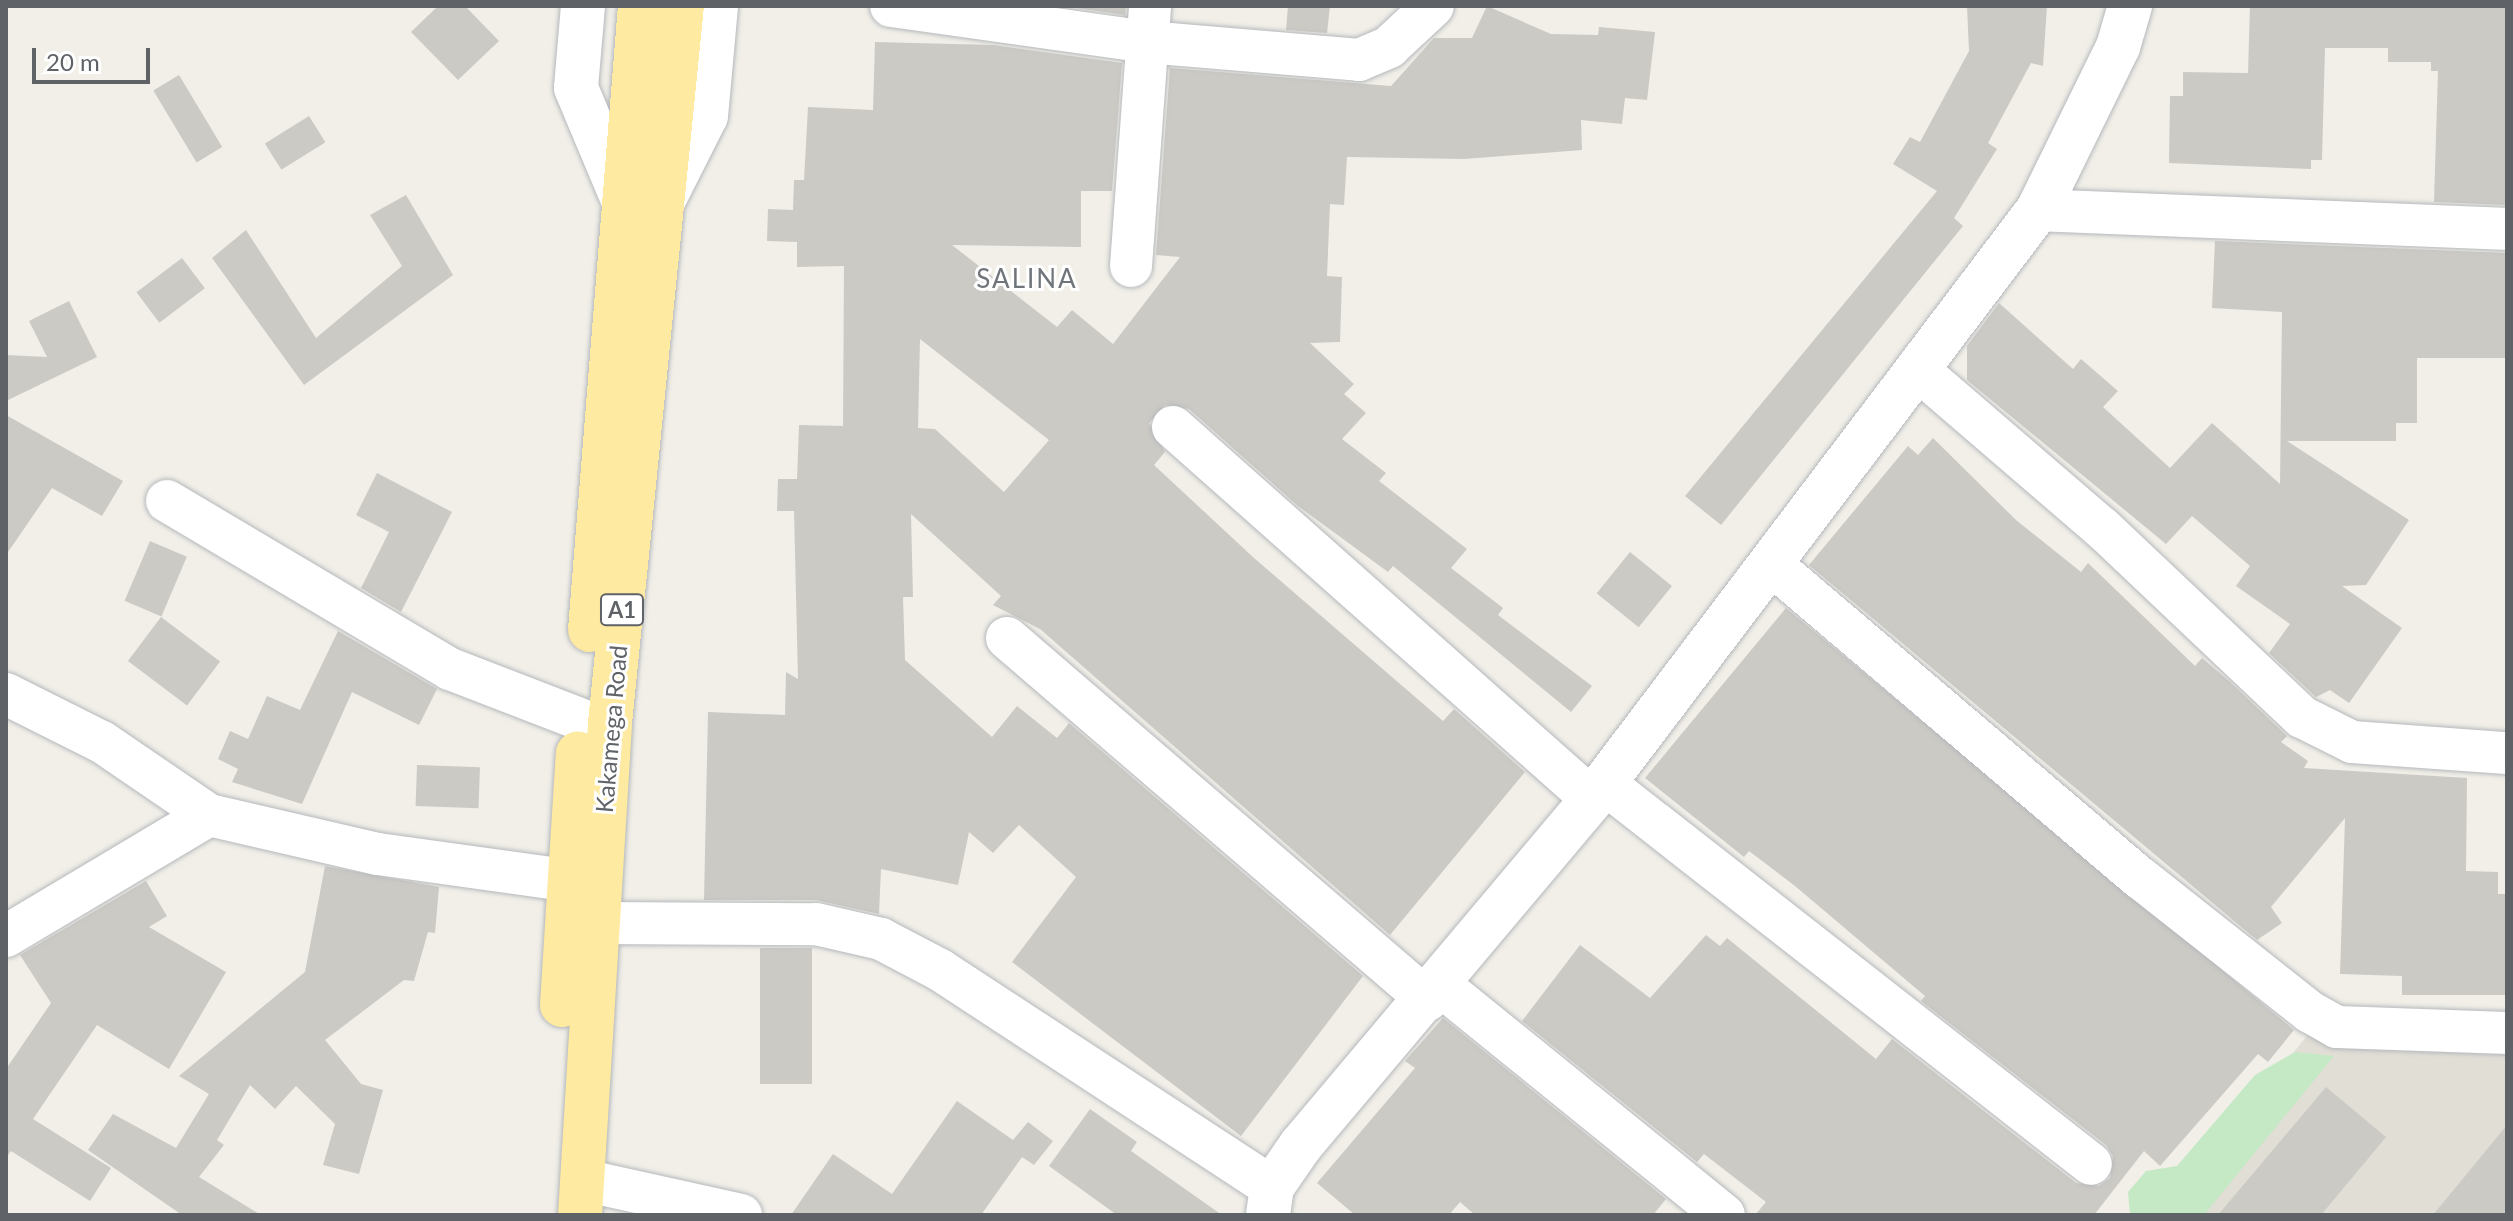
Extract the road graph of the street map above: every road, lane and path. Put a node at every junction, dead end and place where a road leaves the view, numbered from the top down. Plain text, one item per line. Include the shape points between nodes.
1 (583, 6) edge
2 (640, 6) edge
3 (682, 6) edge
4 (716, 6) edge
5 (891, 6) edge
6 (1433, 6) edge
7 (2130, 6) edge
8 (1148, 24) edge
9 (641, 210) junction
10 (2038, 210) junction
11 (2507, 229) edge
12 (1131, 266) dead end
13 (1917, 369) junction
14 (1173, 427) dead end
15 (167, 501) dead end
16 (1772, 565) junction
17 (1007, 638) dead end
18 (6, 694) edge
19 (582, 720) junction
20 (2507, 753) edge
21 (1598, 791) junction
22 (209, 815) junction
23 (566, 880) junction
24 (595, 923) junction
25 (6, 936) edge
26 (1434, 993) junction
27 (2507, 1033) edge
28 (2091, 1164) dead end
29 (582, 1198) edge
30 (1270, 1201) edge
31 (555, 1215) edge
32 (741, 1215) edge
33 (1724, 1215) edge

1 - 9 street via 576,88
2 - 9 highway, Kakamega Road / A1
3 - 9 highway, Kakamega Road / A1
4 - 9 street via 706,116
5 - 8 street
6 - 8 street via 1389,47 1359,60
7 - 10 street via 2118,47
8 - 12 street
9 - 19 highway, Kakamega Road / A1
9 - 24 highway, Kakamega Road / A1
10 - 11 street
10 - 13 street
13 - 16 street
13 - 20 street via 2102,528 2302,717 2352,742
14 - 21 street
15 - 19 street via 450,669
16 - 21 street
16 - 27 street via 2310,1012 2337,1027
17 - 26 street
18 - 22 street via 102,742
19 - 23 highway, Kakamega Road / A1
21 - 26 street
21 - 28 street
22 - 23 street via 393,857
22 - 25 street
23 - 31 highway, Kakamega Road / A1
24 - 29 highway, Kakamega Road / A1
24 - 30 street via 816,924 881,939 940,970
26 - 30 street
26 - 33 street
29 - 32 street

